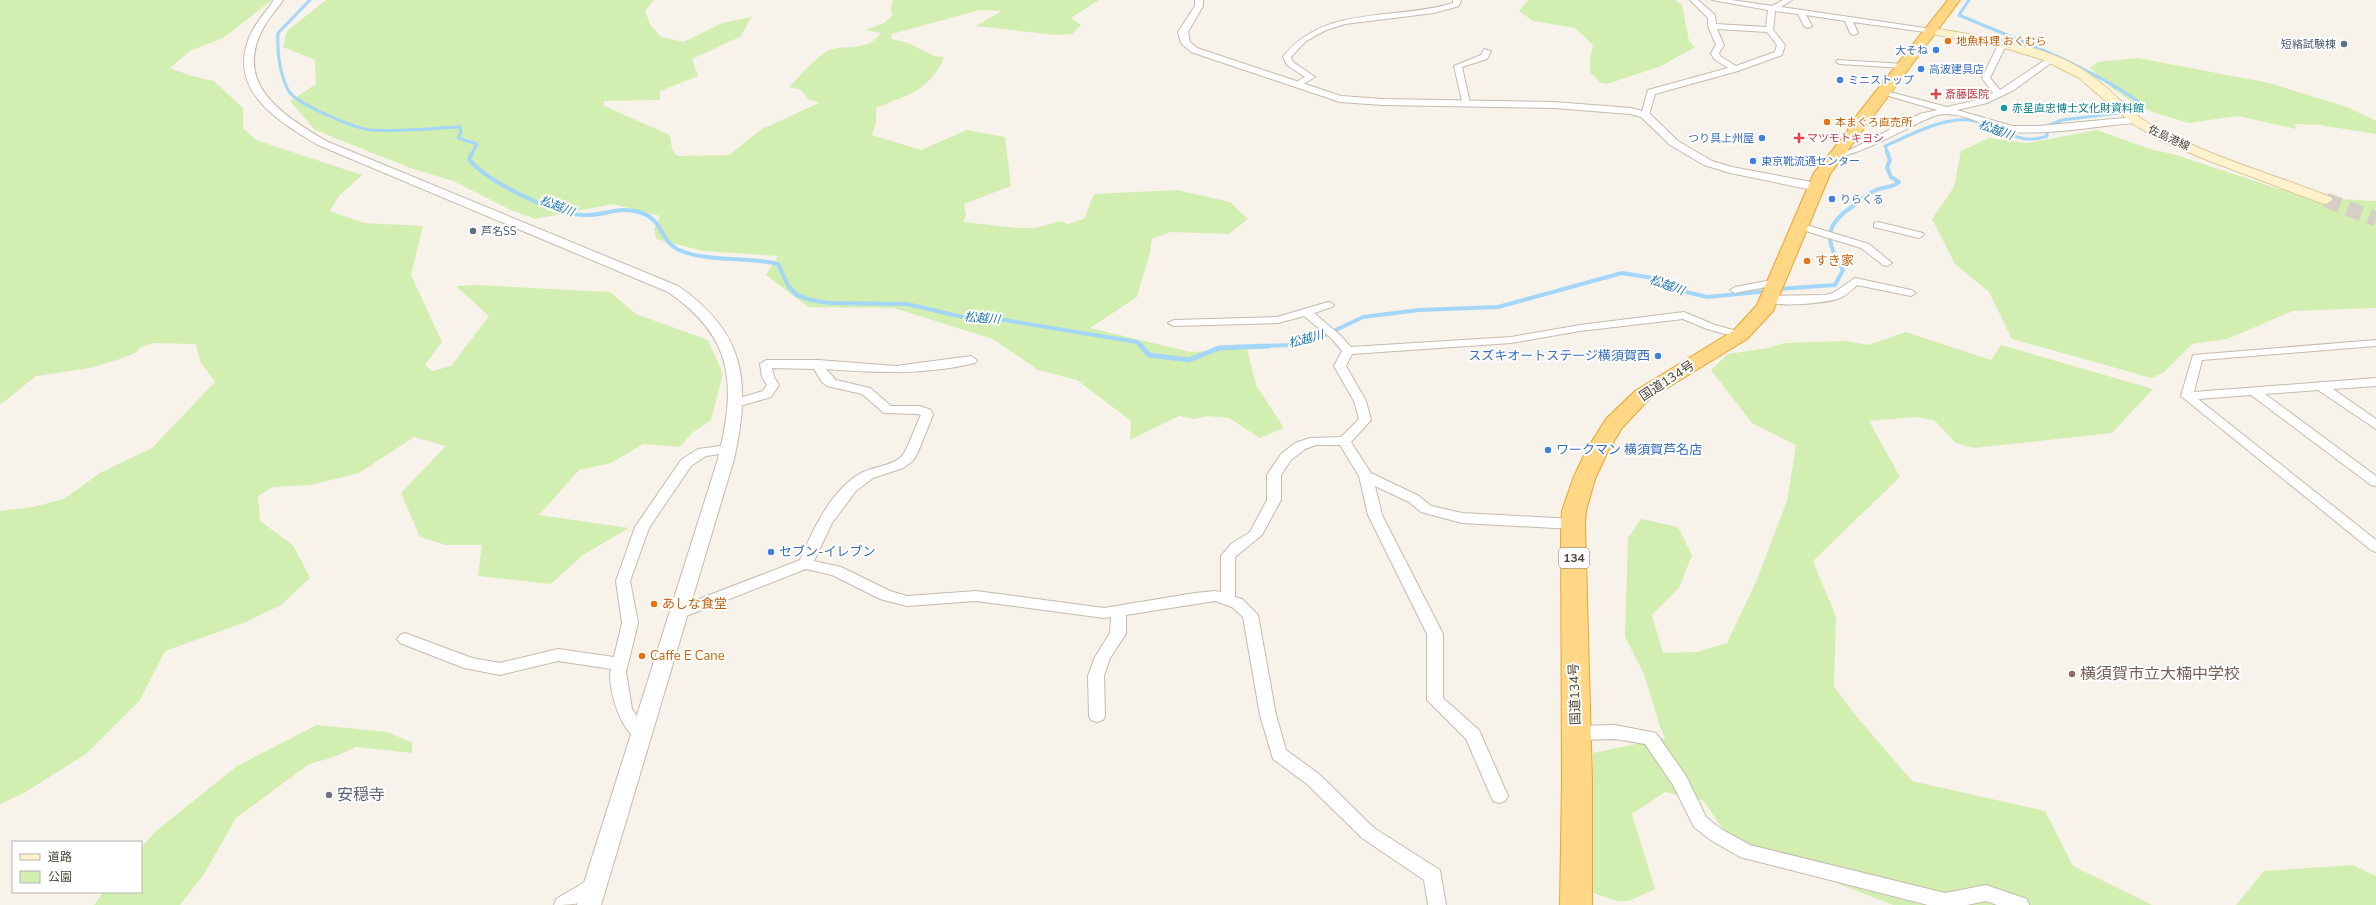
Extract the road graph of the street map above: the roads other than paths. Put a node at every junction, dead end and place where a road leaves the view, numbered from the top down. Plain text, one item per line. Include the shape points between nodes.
1 (279, 0) edge
2 (1200, 0) edge
3 (1457, 0) edge
4 (1694, 0) edge
5 (1716, 0) edge
6 (1788, 0) edge
7 (1954, 0) edge
8 (1772, 9) junction
9 (1801, 12) junction
10 (1848, 18) junction
11 (1712, 26) junction
12 (1808, 26) dead end
13 (1769, 30) junction
14 (1932, 31) junction
15 (1854, 33) dead end
16 (2002, 45) junction
17 (1488, 51) dead end
18 (2051, 60) junction
19 (1840, 62) dead end
20 (1904, 66) junction
21 (1735, 69) junction
22 (1295, 85) junction
23 (1885, 92) junction
24 (1998, 94) junction
25 (1466, 103) junction
26 (1947, 110) junction
27 (1645, 115) junction
28 (2132, 119) junction
29 (1836, 154) junction
30 (1817, 187) junction
31 (2326, 200) tunnel mouth
32 (1878, 225) dead end
33 (1800, 226) junction
34 (1919, 235) dead end
35 (1887, 263) dead end
36 (1735, 290) dead end
37 (1773, 291) junction
38 (1911, 293) dead end
39 (1328, 305) dead end
40 (1306, 312) junction
41 (1174, 323) dead end
42 (1740, 335) junction
43 (2376, 343) edge
44 (1348, 351) junction
45 (970, 360) dead end
46 (818, 364) junction
47 (2376, 382) edge
48 (2322, 387) junction
49 (2256, 392) junction
50 (2187, 396) junction
51 (737, 403) junction
52 (2376, 425) edge
53 (1344, 442) junction
54 (728, 449) junction
55 (1366, 476) junction
56 (2376, 482) edge
57 (1573, 524) junction
58 (2376, 547) edge
59 (806, 564) junction
60 (1228, 600) junction
61 (1118, 610) junction
62 (681, 612) junction
63 (405, 639) dead end
64 (620, 664) junction
65 (1097, 716) dead end
66 (1576, 733) junction
67 (642, 735) junction
68 (1499, 796) dead end
69 (596, 883) junction
70 (563, 905) edge
71 (589, 905) edge
72 (1437, 905) edge
73 (1576, 905) edge
74 (2020, 905) edge

1 - 51 street via 256,32 248,62 253,86 283,120 322,142 679,292 701,310 725,340 735,376
2 - 22 street via 1184,32 1186,43 1194,50 1209,56
3 - 22 street via 1456,4 1445,9 1362,18 1319,28 1297,43 1287,57 1290,63 1311,77
4 - 11 street via 1712,17
5 - 8 street
6 - 8 street
7 - 14 highway, 国道134号 / 134
8 - 9 street
8 - 13 street
9 - 10 street via 1821,12
9 - 12 street
10 - 14 street via 1864,18
10 - 15 street
11 - 13 street
11 - 21 street via 1720,45 1715,53 1717,57
13 - 21 street via 1781,45 1779,53
14 - 16 main road, 佐島港線
14 - 20 highway, 国道134号 / 134
16 - 18 main road, 佐島港線
16 - 24 street via 1986,78
17 - 25 street via 1484,57 1458,66
18 - 24 street
18 - 28 main road, 佐島港線 via 2095,83
19 - 20 street
20 - 23 highway, 国道134号 / 134
21 - 27 street via 1676,83 1651,92
22 - 25 street via 1340,99
23 - 26 street
23 - 29 highway, 国道134号 / 134
24 - 26 street via 1984,102
25 - 27 street via 1600,108
26 - 28 street via 1999,126 2024,130
26 - 29 street via 1923,116 1852,152
27 - 30 street via 1674,143 1708,163 1730,170
28 - 31 main road, 佐島港線 via 2195,150
29 - 30 highway, 国道134号 / 134 via 1822,173
30 - 33 highway, 国道134号 / 134
32 - 34 street
33 - 35 street via 1873,250
33 - 37 highway, 国道134号 / 134
36 - 37 street
37 - 38 street via 1824,301 1848,290 1855,281
37 - 42 highway, 国道134号 / 134 via 1766,307
39 - 40 street
40 - 41 street via 1278,320
40 - 44 street via 1336,337
42 - 44 street via 1684,315 1580,328 1511,340
42 - 57 highway, 国道134号 / 134 via 1642,395 1614,424 1584,479 1574,511
43 - 50 street via 2197,357
44 - 53 street via 1340,366 1360,401 1365,420
45 - 46 street via 935,367 887,369
46 - 51 street via 766,364 768,377 773,386 767,394
46 - 59 street via 822,377 828,382 866,391 888,410 920,410 927,412 928,417 919,429 912,453 903,463 889,470 868,474 852,487 837,505 817,538
47 - 48 street
48 - 49 street
48 - 52 street
49 - 50 street
49 - 56 street
50 - 58 street
51 - 54 street
53 - 55 street
53 - 60 street via 1315,441 1300,446 1286,457 1274,476 1274,500 1255,535 1236,547 1228,556
54 - 62 street
54 - 64 street via 703,452 686,462 642,527 623,581 630,623
55 - 57 street via 1414,498 1426,509 1462,518
55 - 68 street via 1375,515 1435,634 1435,700 1473,735
57 - 66 highway, 国道134号 / 134
59 - 61 street via 836,571 885,595 907,601 976,596 1104,613
59 - 62 street via 795,566
60 - 61 street via 1215,596
60 - 72 street via 1238,603 1250,615 1268,715 1280,754 1313,779 1368,833 1433,876
61 - 65 street via 1118,634 1103,656 1096,676
62 - 67 street
63 - 64 street via 470,664 500,668 558,655
64 - 67 street via 618,672 624,711
66 - 73 highway, 国道134号 / 134
66 - 74 street via 1615,732 1650,738 1680,781 1700,822 1746,852 1945,901 1986,893
67 - 69 street
69 - 70 street
69 - 71 street

